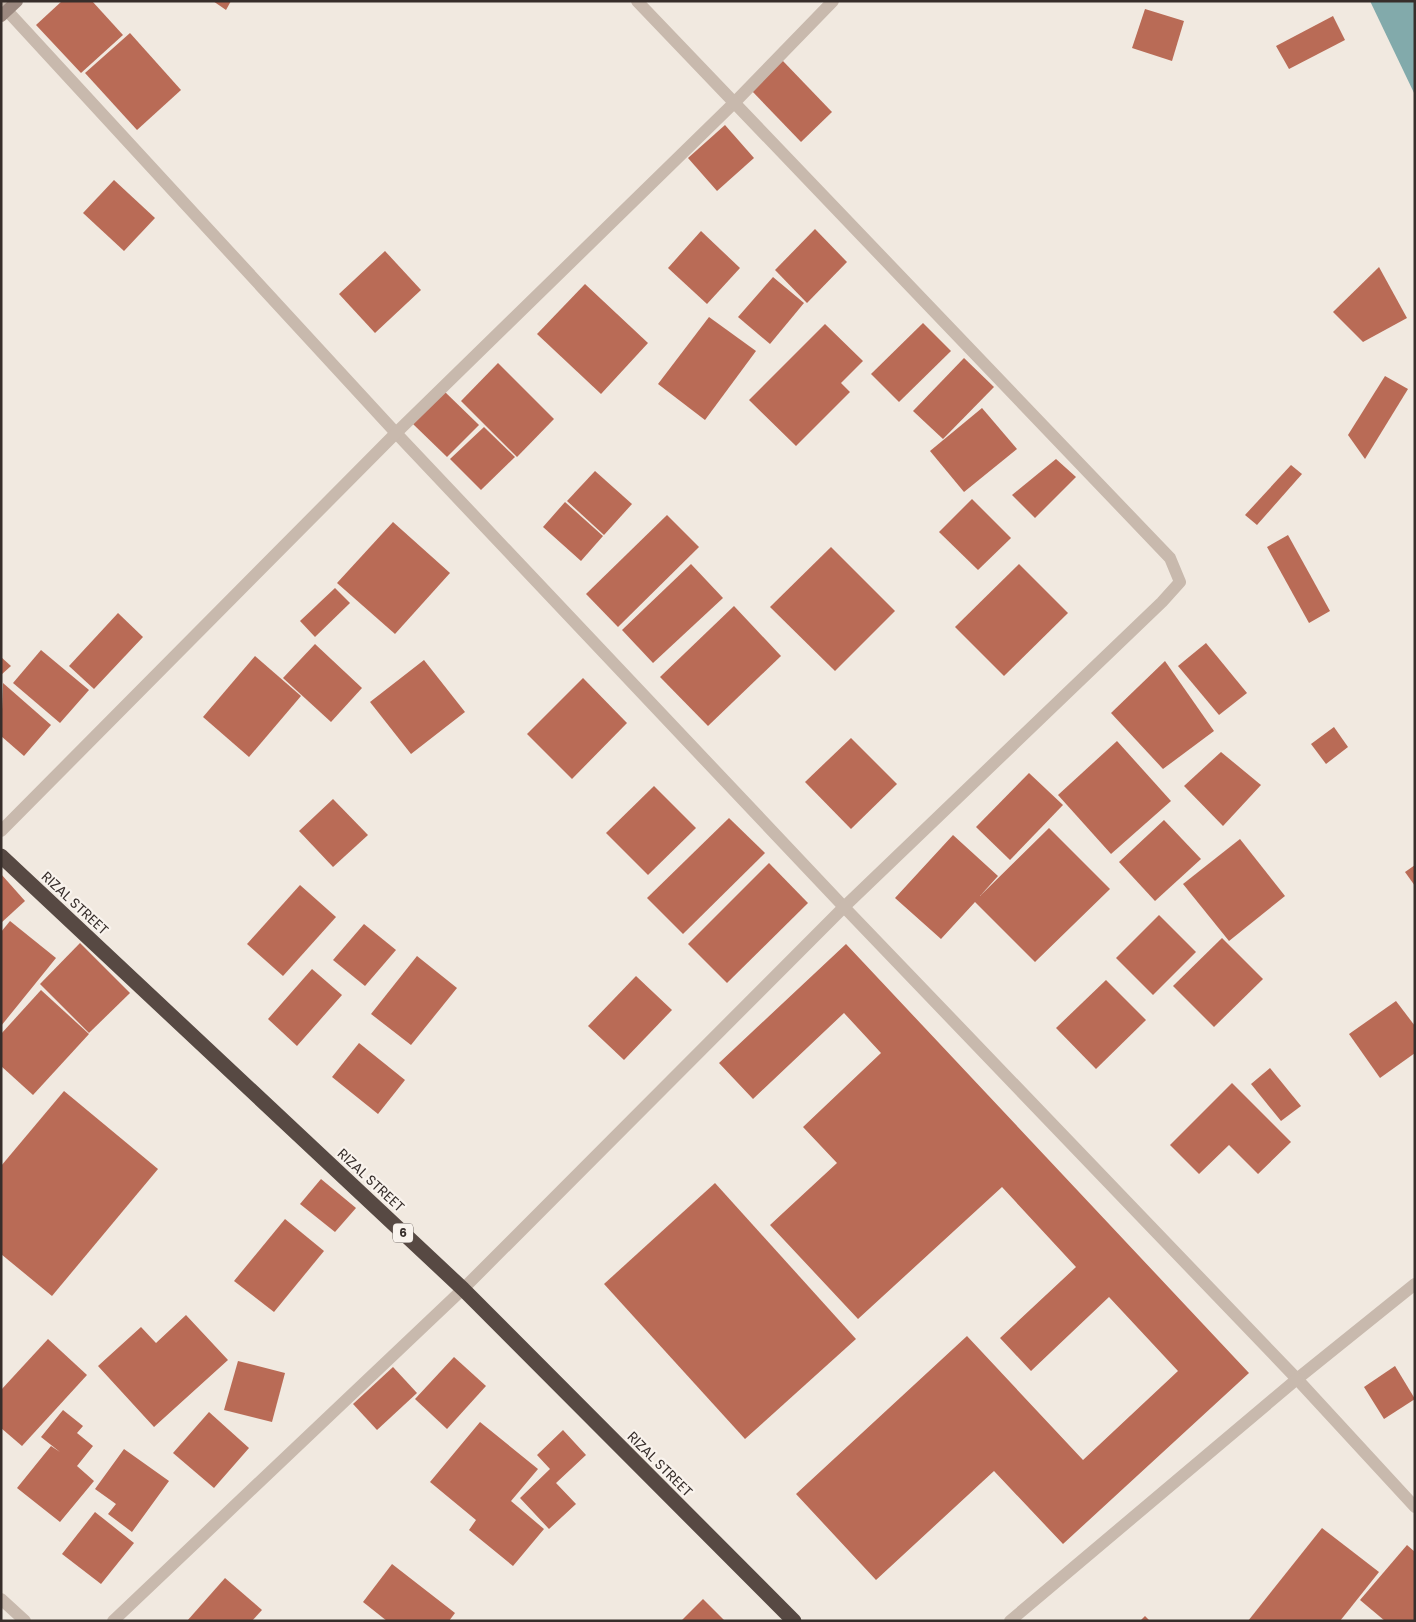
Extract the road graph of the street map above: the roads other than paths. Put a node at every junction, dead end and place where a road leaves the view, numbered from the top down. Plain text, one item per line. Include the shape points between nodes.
1 (637, 1) edge
2 (833, 1) edge
3 (7, 8) edge
4 (735, 102) junction
5 (396, 433) junction
6 (1, 831) edge
7 (1, 856) edge
8 (844, 907) junction
9 (1415, 1284) edge
10 (463, 1289) junction
11 (1297, 1379) junction
12 (1415, 1507) edge
13 (1, 1599) edge
14 (25, 1621) edge
15 (113, 1621) edge
16 (794, 1621) edge
17 (1010, 1621) edge

1 - 4 street
2 - 4 street
3 - 5 street
4 - 5 street
4 - 8 street via 1170,558 1180,582
5 - 6 street
5 - 8 street
7 - 10 highway, RIZAL STREET / 6
8 - 10 street
8 - 11 street
9 - 11 street
10 - 15 street
10 - 16 highway, RIZAL STREET / 6
11 - 12 street
11 - 17 street
13 - 14 street

